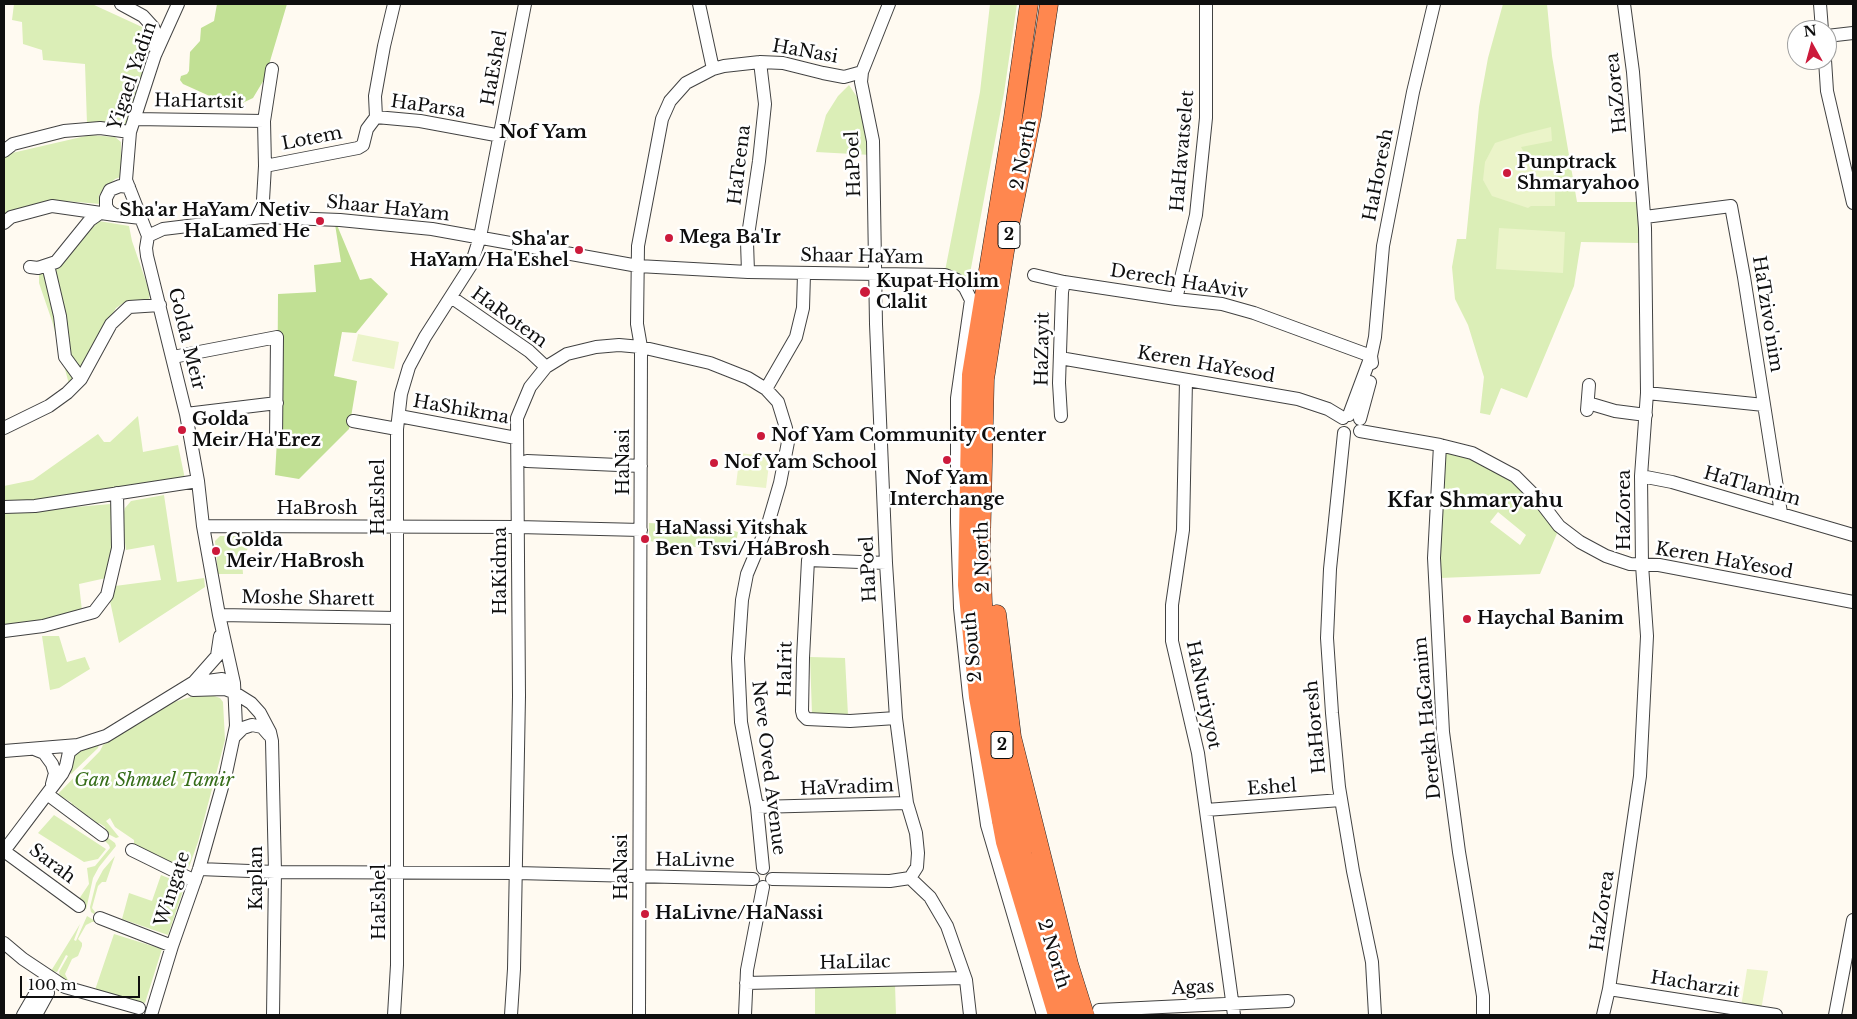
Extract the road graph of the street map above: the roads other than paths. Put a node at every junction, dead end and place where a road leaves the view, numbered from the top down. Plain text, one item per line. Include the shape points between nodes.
1 (121, 4) edge
2 (394, 4) edge
3 (525, 4) edge
4 (699, 4) edge
5 (889, 4) edge
6 (1021, 4) edge
7 (1029, 4) edge
8 (1049, 4) edge
9 (1206, 4) edge
10 (1434, 4) edge
11 (1624, 4) edge
12 (1820, 4) edge
13 (175, 10) edge
14 (143, 16) junction
15 (1821, 20) edge
16 (1853, 33) edge
17 (1837, 35) edge
18 (155, 55) junction
19 (760, 62) junction
20 (272, 69) dead end
21 (713, 69) junction
22 (1826, 70) edge
23 (862, 72) junction
24 (844, 77) junction
25 (864, 101) junction
26 (376, 118) junction
27 (134, 119) junction
28 (264, 120) junction
29 (130, 132) junction
30 (501, 136) junction
31 (4, 151) edge
32 (265, 166) junction
33 (129, 187) junction
34 (1853, 202) edge
35 (100, 213) junction
36 (115, 215) junction
37 (262, 217) junction
38 (1645, 217) junction
39 (141, 218) junction
40 (4, 224) edge
41 (148, 236) junction
42 (480, 238) junction
43 (48, 265) junction
44 (638, 266) junction
45 (30, 267) dead end
46 (748, 272) junction
47 (804, 274) junction
48 (874, 274) junction
49 (1034, 274) dead end
50 (1064, 282) junction
51 (451, 297) junction
52 (1176, 299) junction
53 (971, 300) junction
54 (160, 305) junction
55 (641, 347) junction
56 (1371, 356) junction
57 (173, 358) junction
58 (1060, 358) junction
59 (546, 367) junction
60 (81, 379) junction
61 (1186, 380) junction
62 (1589, 385) dead end
63 (766, 389) junction
64 (1647, 393) junction
65 (277, 403) junction
66 (1764, 405) junction
67 (186, 414) junction
68 (1646, 415) junction
69 (1061, 416) dead end
70 (353, 421) dead end
71 (1353, 421) junction
72 (398, 423) junction
73 (4, 428) edge
74 (516, 438) junction
75 (276, 440) dead end
76 (1440, 445) junction
77 (527, 461) dead end
78 (641, 466) junction
79 (983, 468) junction
80 (1641, 476) junction
81 (198, 481) junction
82 (117, 493) junction
83 (4, 507) edge
84 (1781, 513) junction
85 (203, 526) junction
86 (397, 526) junction
87 (518, 527) junction
88 (641, 530) junction
89 (1853, 535) edge
90 (886, 564) junction
91 (1642, 565) junction
92 (1853, 602) edge
93 (397, 618) junction
94 (220, 621) junction
95 (4, 631) edge
96 (189, 689) junction
97 (232, 692) junction
98 (896, 718) junction
99 (235, 736) junction
100 (272, 741) junction
101 (74, 745) junction
102 (34, 748) junction
103 (4, 751) edge
104 (226, 773) junction
105 (49, 790) junction
106 (1341, 800) junction
107 (907, 803) junction
108 (757, 807) junction
109 (1206, 810) junction
110 (102, 835) dead end
111 (132, 850) dead end
112 (4, 851) edge
113 (763, 868) junction
114 (199, 869) junction
115 (275, 872) junction
116 (397, 873) junction
117 (517, 873) junction
118 (639, 877) junction
119 (910, 878) junction
120 (753, 879) junction
121 (195, 881) junction
122 (767, 883) junction
123 (78, 906) dead end
124 (100, 918) dead end
125 (1853, 920) edge
126 (4, 943) edge
127 (172, 946) junction
128 (965, 978) junction
129 (746, 983) junction
130 (1609, 989) junction
131 (1288, 1001) dead end
132 (139, 1008) dead end
133 (1233, 1010) edge
134 (1092, 1012) edge
135 (23, 1015) edge
136 (36, 1015) edge
137 (151, 1015) edge
138 (273, 1015) edge
139 (394, 1015) edge
140 (511, 1015) edge
141 (639, 1015) edge
142 (745, 1015) edge
143 (970, 1015) edge
144 (1043, 1015) edge
145 (1057, 1015) edge
146 (1071, 1015) edge
147 (1375, 1015) edge
148 (1483, 1015) edge
149 (1603, 1015) edge
150 (1776, 1015) edge
151 (1835, 1015) edge

1 - 14 street
2 - 26 street, HaParsa via 375,96
3 - 30 street, HaEshel
4 - 21 street
5 - 23 street, HaPoel
6 - 53 highway
7 - 145 highway, 2 South / 2 via 971,375 967,586 978,697 1003,833
8 - 79 highway, 2 North / 2 via 985,378
9 - 52 street, HaHavatselet via 1206,118 1197,205
10 - 56 street, HaHoresh via 1383,246 1376,337
11 - 38 street, HaZorea
12 - 15 street
13 - 14 street via 161,19
13 - 18 street, Yigael Yadin
14 - 18 street via 157,37
16 - 17 street
18 - 27 street, Yigael Yadin
19 - 21 street, HaNasi
19 - 24 street, HaNasi via 783,62
19 - 46 street, HaTeena via 765,104 748,242
20 - 28 street
21 - 44 street, HaNasi via 686,83 670,101 662,119 638,246
22 - 34 street via 1827,91
23 - 24 street
23 - 25 street, HaPoel
24 - 25 street, HaPoel
25 - 48 street, HaPoel via 873,141
26 - 30 street, HaParsa via 420,121
26 - 32 street, Lotem via 367,129 365,142 358,148
27 - 28 street, HaHartsit
27 - 29 street, Yigael Yadin
28 - 32 street
29 - 31 street via 100,128 64,132 13,144
29 - 33 street, Yigael Yadin via 126,180
30 - 42 street, HaEshel
32 - 37 street
33 - 36 street via 116,187 107,193 106,206
33 - 39 street, Yigael Yadin
35 - 36 street
35 - 40 street via 52,206 11,217
35 - 43 street via 90,220 56,262
36 - 39 street
37 - 41 street, Shaar HaYam via 163,229
37 - 42 street, Shaar HaYam via 393,224
38 - 64 street, HaZorea
38 - 66 street, HaTzivo'nim via 1730,206
39 - 41 street, Golda Meir
41 - 54 street, Golda Meir via 147,256
42 - 44 street, Shaar HaYam
42 - 51 street, HaEshel via 471,266
43 - 45 street
43 - 60 street via 66,357
44 - 46 street, Shaar HaYam
44 - 55 street, HaNasi via 637,324
46 - 47 street, Shaar HaYam
47 - 48 street, Shaar HaYam
47 - 63 street via 803,308 796,337
48 - 53 street, Shaar HaYam via 945,275 957,280
48 - 90 street, HaPoel
49 - 50 street, Derech HaAviv
50 - 52 street, Derech HaAviv
50 - 58 street, HaZayit
51 - 59 street, HaRotem via 529,351
51 - 72 street, HaEshel via 409,367 401,394
52 - 56 street, Derech HaAviv via 1222,304 1254,313
53 - 144 street via 957,398 960,608 988,824
54 - 57 street, Golda Meir
54 - 60 street via 129,307 123,312 111,324
55 - 59 street, HaKidma via 596,347 566,354
55 - 63 street, HaKidma via 710,362
55 - 78 street, HaNasi
56 - 71 street, HaHoresh
57 - 65 street via 277,336
57 - 67 street, Golda Meir
58 - 61 street, Keren HaYesod
58 - 69 street, HaZayit
59 - 74 street, HaKidma via 530,387 517,418
60 - 73 street via 49,406
61 - 71 street, Keren HaYesod via 1298,399
61 - 109 street, HaNuriyyot via 1183,530 1172,641 1198,754
62 - 68 street via 1588,408
63 - 108 street, Neve Oved Avenue via 778,402 788,442 768,524 747,574 742,600 738,658 741,722
64 - 66 street
64 - 68 street, HaZorea
65 - 67 street
65 - 75 street
66 - 84 street, HaTzivo'nim
67 - 81 street, Golda Meir
68 - 80 street, HaZorea
70 - 72 street, HaShikma
71 - 76 street, Keren HaYesod
71 - 106 street, HaHoresh via 1340,424 1344,433 1330,569 1327,638
72 - 74 street, HaShikma
72 - 86 street, HaEshel
74 - 87 street, HaKidma
76 - 91 street, Keren HaYesod via 1472,452 1515,476 1559,526 1580,542 1606,556
76 - 148 street, Derekh HaGanim via 1434,558 1442,732 1482,987
77 - 78 street
78 - 88 street, HaNasi
79 - 134 highway via 1001,660 1012,737 1069,964
79 - 146 highway, 2 North / 2 via 980,550 983,603 1001,743 1023,855
80 - 84 street, HaTlamim
80 - 91 street, HaZorea
81 - 82 street
81 - 85 street, Golda Meir
82 - 83 street via 35,506
82 - 95 street via 118,548 107,596 94,612 43,626
84 - 89 street, HaTlamim
85 - 86 street, HaBrosh
85 - 94 street, Golda Meir
86 - 87 street, HaBrosh
86 - 93 street, HaEshel
87 - 88 street, HaBrosh
87 - 117 street, HaKidma
88 - 118 street, HaNasi
90 - 98 street, HaPoel
90 - 98 street, HaIrit via 808,560 803,715 807,719 850,721
91 - 92 street, Keren HaYesod via 1659,565
91 - 130 street, HaZorea via 1647,636 1640,776
93 - 94 street, Moshe Sharett
93 - 116 street, HaEshel
94 - 96 street via 217,656
94 - 97 street, Golda Meir
96 - 97 street, Kaplan
96 - 97 street via 210,680 222,679
96 - 101 street via 106,736
97 - 99 street, Wingate
97 - 100 street, Kaplan via 260,713
97 - 104 street, Wingate
98 - 107 street, HaPoel
99 - 100 street via 242,728 258,726
99 - 104 street, Wingate
100 - 115 street, Kaplan
101 - 102 street
101 - 105 street via 62,774
102 - 103 street
102 - 105 street via 44,753 52,764 55,773
104 - 114 street, Wingate
105 - 110 street
105 - 112 street
106 - 109 street, Eshel
106 - 147 street, HaHoresh via 1372,962
107 - 108 street, HaVradim
107 - 119 street, HaPoel via 918,853 917,867
108 - 113 street, Neve Oved Avenue
109 - 133 street, HaNuriyyot
111 - 121 street
112 - 123 street, Sarah
113 - 120 street via 755,872
113 - 122 street via 770,873
114 - 115 street, HaLivne
114 - 121 street, Wingate
115 - 116 street, HaLivne
115 - 138 street, Kaplan
116 - 117 street, HaLivne
116 - 139 street, HaEshel
117 - 118 street, HaLivne
117 - 140 street, HaKidma
118 - 120 street, HaLivne
118 - 141 street, HaNasi
119 - 122 street
119 - 128 street via 930,896 946,926
120 - 122 street via 756,884
121 - 127 street, Wingate
122 - 129 street
124 - 127 street
125 - 151 street
126 - 132 street via 65,987
127 - 137 street, Wingate
128 - 129 street, HaLilac
128 - 143 street
129 - 142 street
130 - 149 street, HaZorea
130 - 150 street, Hacharzit
131 - 133 street, Agas
133 - 134 street, Agas
135 - 136 street via 38,989 46,987 48,993

